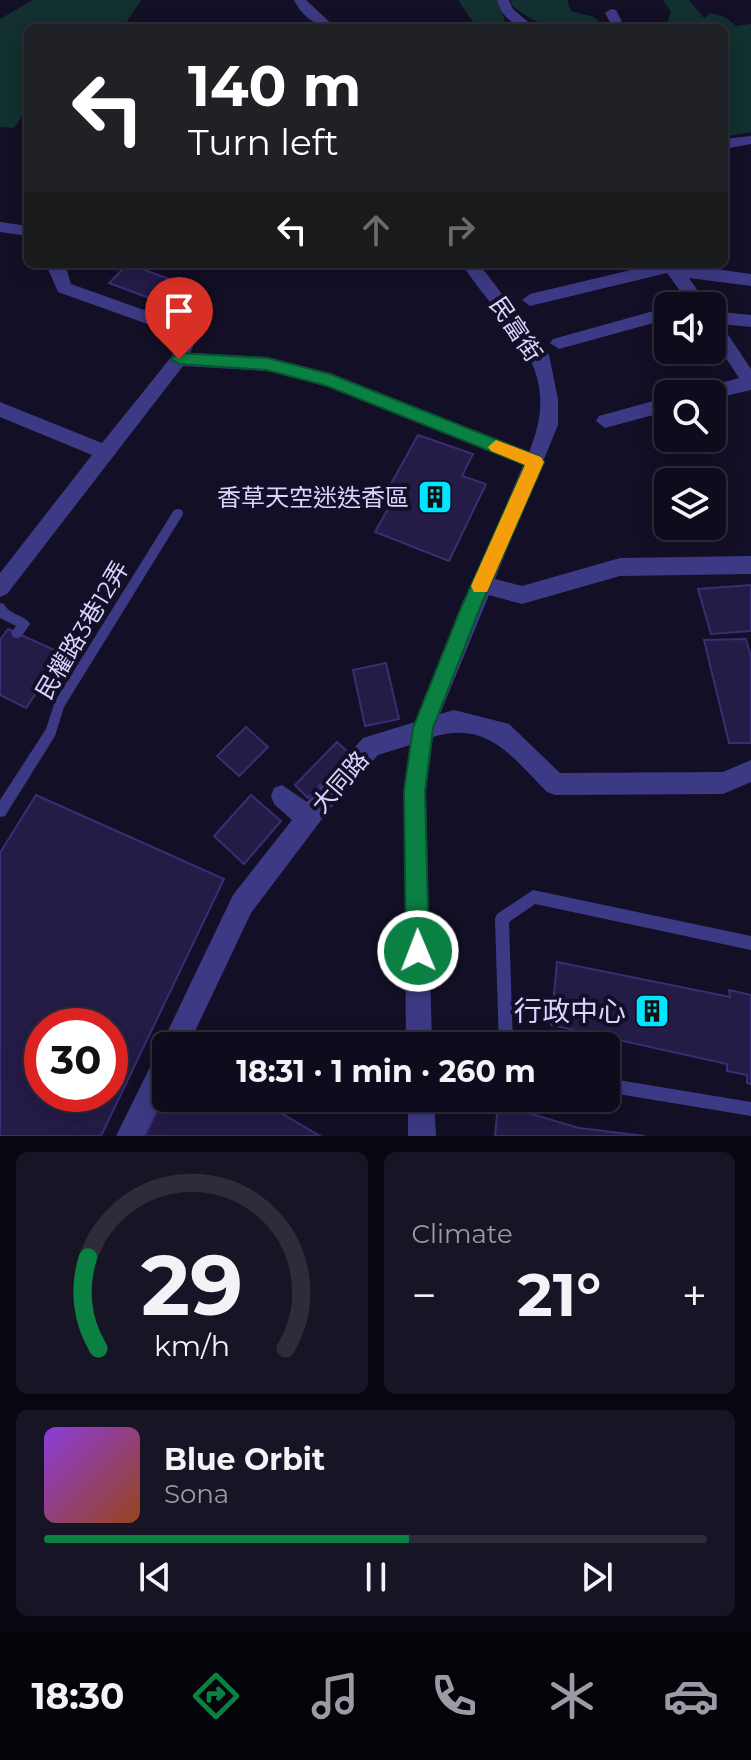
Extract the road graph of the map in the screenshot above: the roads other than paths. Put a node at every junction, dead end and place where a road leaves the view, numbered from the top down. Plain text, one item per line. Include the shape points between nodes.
1 (300, 0) edge
2 (503, 0) edge
3 (611, 13) dead end
4 (325, 24) edge
5 (523, 24) edge
6 (617, 24) edge
7 (751, 140) edge
8 (728, 143) edge
9 (0, 227) edge
10 (24, 230) edge
11 (56, 268) edge
12 (473, 268) edge
13 (668, 268) edge
14 (673, 268) edge
15 (678, 268) edge
16 (751, 280) edge
17 (689, 292) edge
18 (530, 300) dead end
19 (654, 317) edge
20 (726, 320) edge
21 (751, 321) edge
22 (559, 343) dead end
23 (726, 343) edge
24 (179, 359) junction
25 (751, 383) edge
26 (726, 389) edge
27 (654, 408) edge
28 (0, 409) edge
29 (605, 421) dead end
30 (105, 452) junction
31 (535, 462) junction
32 (178, 513) dead end
33 (751, 565) edge
34 (481, 584) junction
35 (0, 588) edge
36 (0, 608) edge
37 (17, 633) dead end
38 (423, 728) junction
39 (751, 771) edge
40 (282, 796) dead end
41 (0, 811) edge
42 (308, 818) junction
43 (751, 943) edge
44 (181, 1032) edge
45 (419, 1032) edge
46 (506, 1032) edge
47 (620, 1087) edge
48 (152, 1091) edge
49 (751, 1109) edge
50 (421, 1112) edge
51 (130, 1136) edge
52 (422, 1136) edge

1 - 4 street
2 - 5 street via 506,10
3 - 6 street
7 - 8 street
9 - 10 street
11 - 24 street via 64,288 191,333
12 - 31 street, 民富街 via 540,355 549,425
13 - 18 street
14 - 17 street
15 - 16 street
19 - 22 street
20 - 21 street
23 - 25 street
24 - 30 street
24 - 31 street via 267,364 330,380
25 - 26 street
27 - 29 street
28 - 30 street
30 - 35 street
31 - 34 street, 民富街
32 - 41 lane, 民權路3巷12弄
33 - 34 street via 620,567 522,595
34 - 38 street, 民富街
36 - 37 lane via 24,624
38 - 39 street, 大同路 via 454,720 501,731 555,784 723,783
38 - 42 street, 大同路 via 371,746
38 - 45 street, 民富街 via 415,791
40 - 42 street
42 - 44 street, 大同路 via 242,904
43 - 46 lane via 533,897 502,919
47 - 49 lane
48 - 51 street
50 - 52 street

